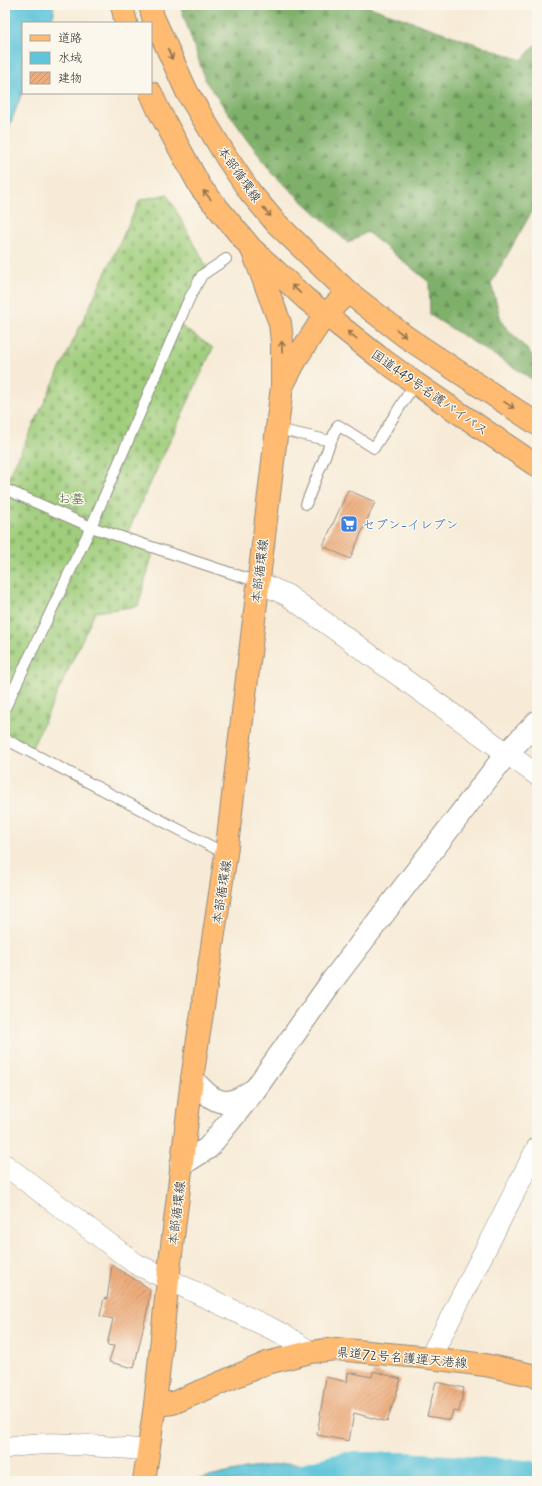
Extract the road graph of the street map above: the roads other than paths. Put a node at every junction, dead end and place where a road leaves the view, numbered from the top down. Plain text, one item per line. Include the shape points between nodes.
1 (122, 5) edge
2 (150, 5) edge
3 (126, 22) edge
4 (151, 94) edge
5 (251, 248) junction
6 (226, 259) dead end
7 (348, 292) junction
8 (325, 315) junction
9 (414, 383) junction
10 (282, 386) junction
11 (537, 424) edge
12 (277, 429) junction
13 (331, 441) junction
14 (537, 466) edge
15 (5, 489) edge
16 (306, 504) dead end
17 (91, 527) junction
18 (258, 582) junction
19 (5, 708) edge
20 (537, 722) edge
21 (5, 740) edge
22 (508, 753) junction
23 (537, 775) edge
24 (226, 854) junction
25 (192, 1079) junction
26 (254, 1090) junction
27 (537, 1148) edge
28 (5, 1165) edge
29 (181, 1166) junction
30 (168, 1279) junction
31 (310, 1352) junction
32 (430, 1358) junction
33 (537, 1376) edge
34 (155, 1405) junction
35 (5, 1448) edge
36 (148, 1450) junction
37 (144, 1481) edge

1 - 3 main road
2 -> 7 main road, 本部循環線 via 187,92 250,192 276,223
5 -> 4 main road via 201,188
8 -> 5 main road
10 -> 5 main road via 280,323
6 - 17 lane via 202,275 189,299
7 - 8 main road, 本部循環線
7 -> 11 main road via 406,337
9 -> 8 main road, 国道449号名護バイパス
8 - 10 main road, 本部循環線
9 - 13 lane via 374,448 338,425
9 - 14 main road, 国道449号名護バイパス
10 - 12 main road, 本部循環線
12 - 13 lane
12 - 18 main road, 本部循環線
13 - 16 lane
15 - 17 lane
17 - 18 lane
17 - 19 lane
18 - 22 street via 287,594
18 - 24 main road, 本部循環線
20 - 22 street
21 - 24 lane
22 - 23 street
22 - 26 street via 332,981
24 - 25 main road, 本部循環線
25 - 26 street via 211,1098 219,1100 232,1102
25 - 29 main road, 本部循環線
26 - 29 street via 208,1148
27 - 32 street
28 - 30 street via 136,1264
29 - 30 main road, 本部循環線
30 - 31 street via 286,1335
30 - 34 main road, 本部循環線
31 - 32 main road, 県道72号名護運天港線 via 336,1350
31 - 34 main road, 県道72号名護運天港線 via 268,1363 173,1403
32 - 33 main road, 県道72号名護運天港線
34 - 36 main road, 本部循環線
35 - 36 street via 43,1444
36 - 37 main road, 本部循環線

